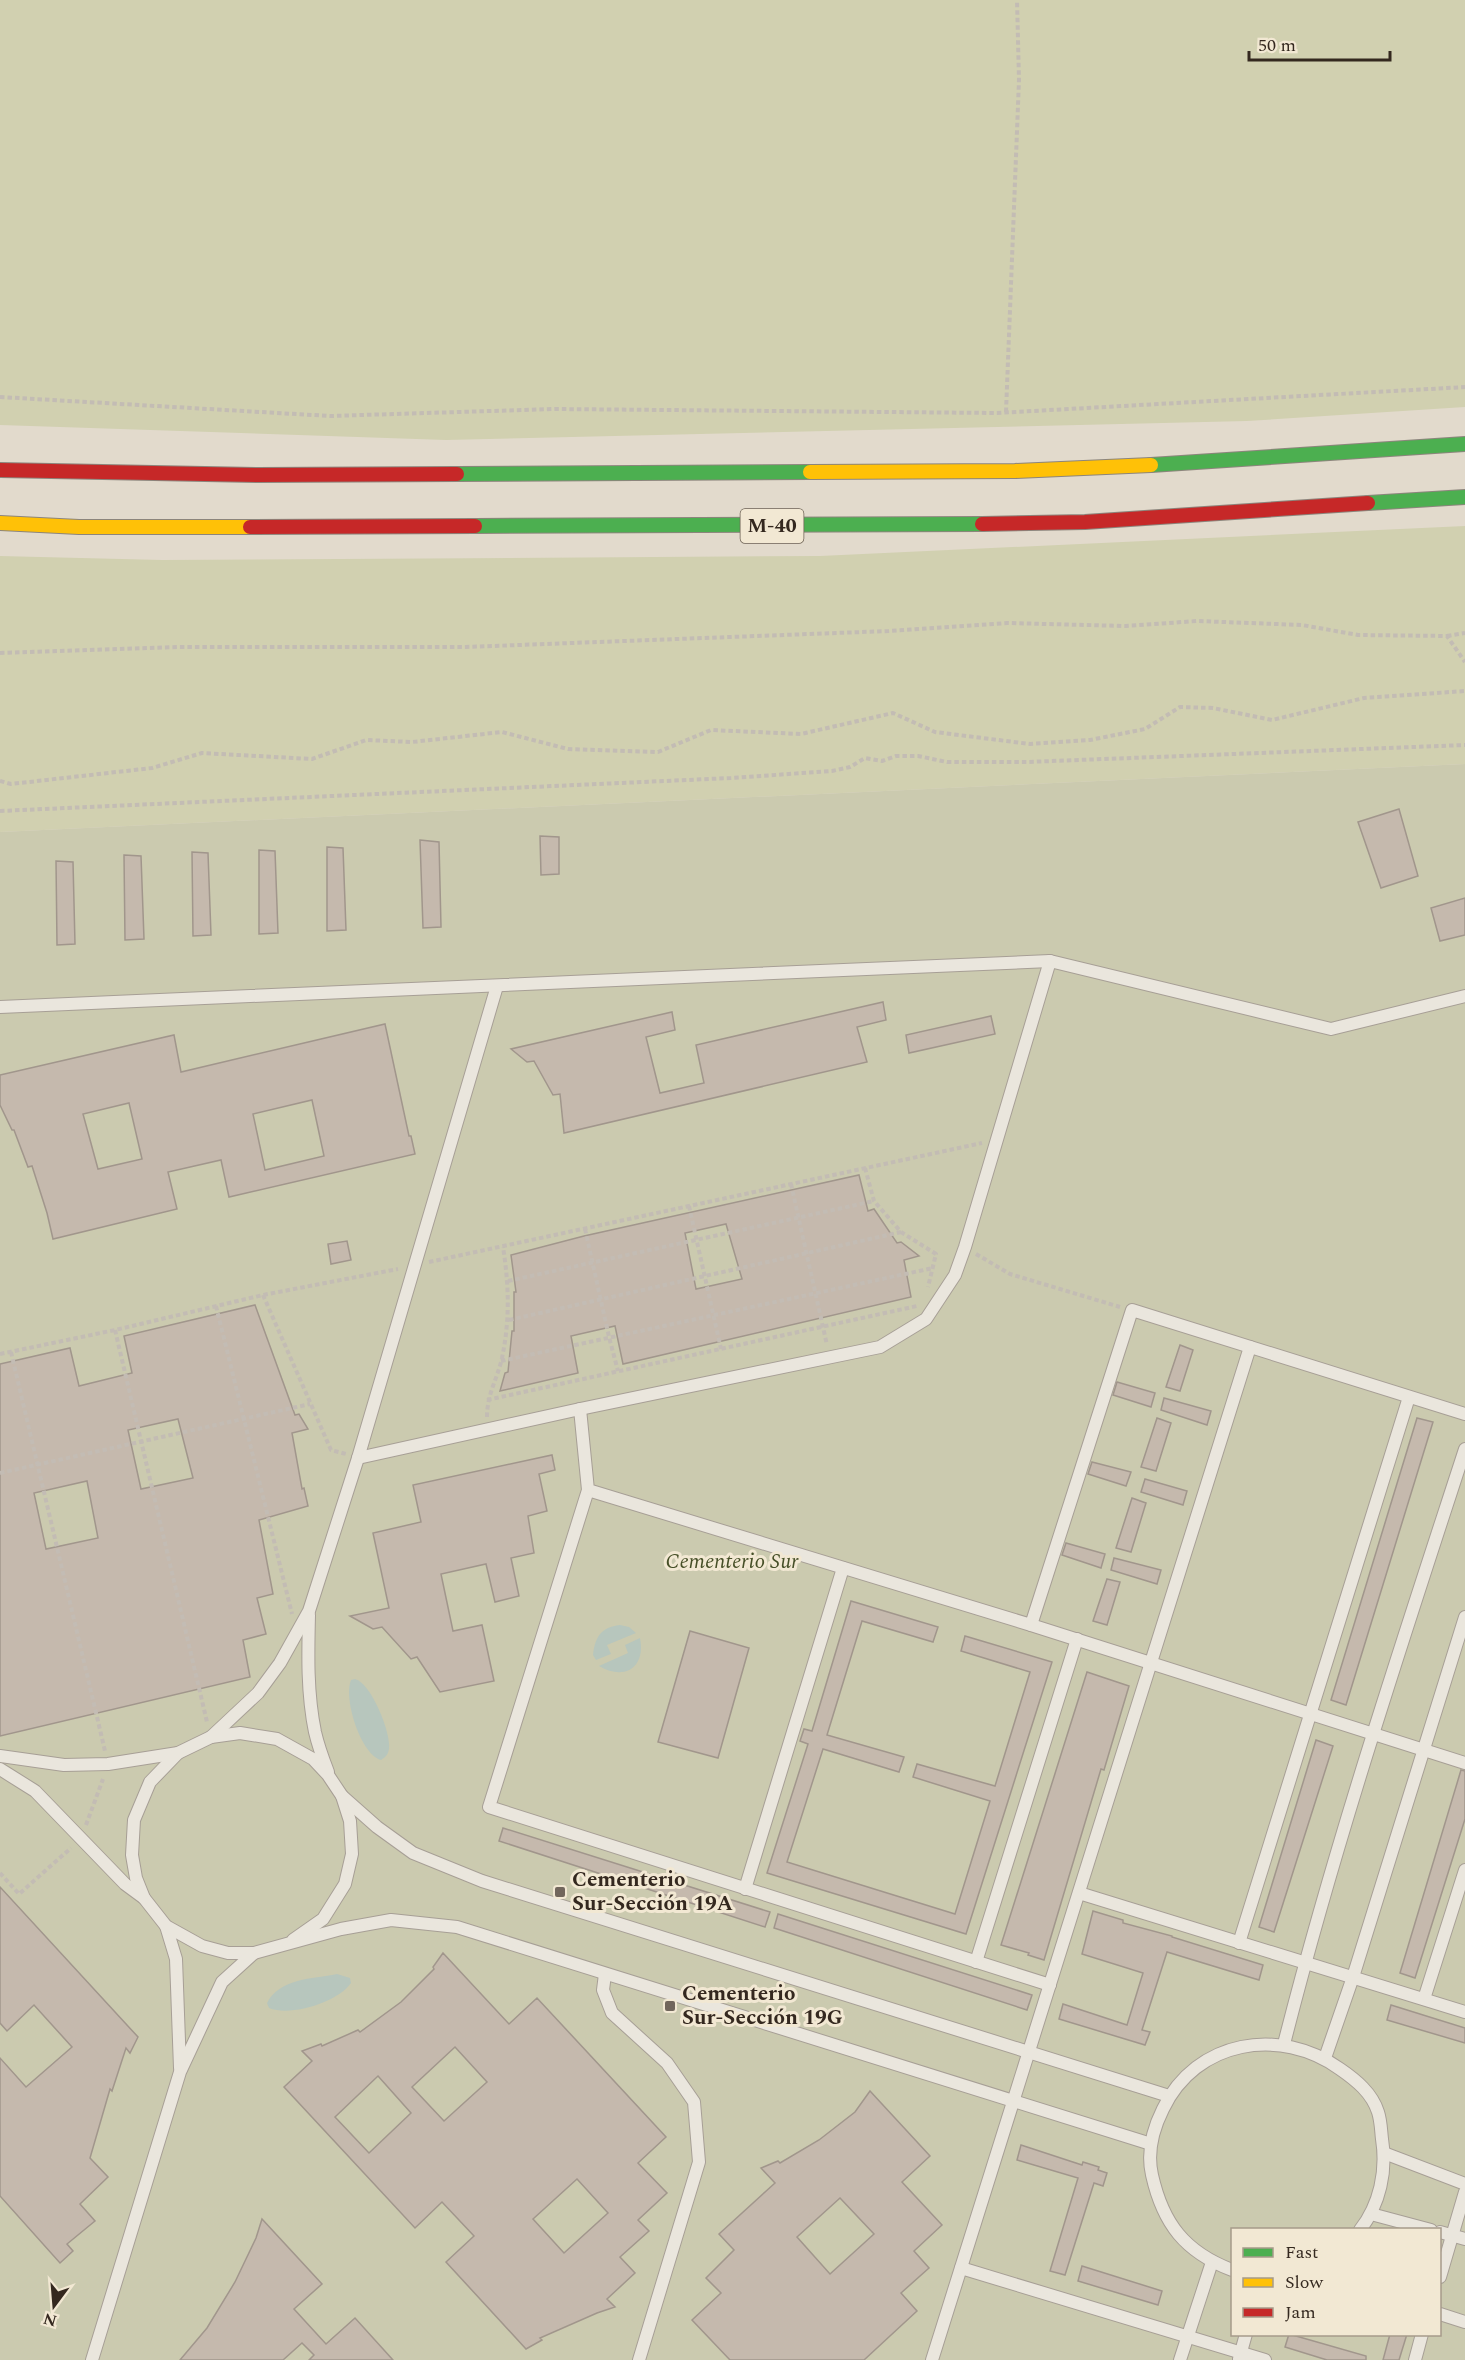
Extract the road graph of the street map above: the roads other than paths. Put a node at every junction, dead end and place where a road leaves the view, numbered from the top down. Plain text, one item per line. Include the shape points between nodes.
1 (1465, 444) edge
2 (62, 459) dead end
3 (0, 470) edge
4 (81, 473) junction
5 (1465, 497) edge
6 (0, 523) edge
7 (1050, 961) junction
8 (497, 986) junction
9 (1465, 996) edge
10 (0, 1007) edge
11 (1250, 1347) junction
12 (1409, 1397) junction
13 (580, 1409) junction
14 (1465, 1414) edge
15 (1465, 1449) edge
16 (358, 1458) junction
17 (588, 1490) junction
18 (843, 1568) junction
19 (309, 1611) junction
20 (1465, 1617) edge
21 (1031, 1625) junction
22 (1077, 1640) junction
23 (1151, 1663) junction
24 (1311, 1715) junction
25 (1373, 1735) junction
26 (211, 1737) junction
27 (1422, 1750) junction
28 (178, 1753) junction
29 (0, 1756) edge
30 (1465, 1763) edge
31 (0, 1769) edge
32 (328, 1775) junction
33 (342, 1796) junction
34 (1465, 1870) edge
35 (745, 1889) junction
36 (1079, 1893) junction
37 (144, 1898) junction
38 (166, 1926) junction
39 (1239, 1942) junction
40 (286, 1945) junction
41 (254, 1953) junction
42 (975, 1962) junction
43 (1305, 1963) junction
44 (605, 1974) junction
45 (1353, 1977) junction
46 (1050, 1985) junction
47 (1424, 1999) junction
48 (1465, 2012) edge
49 (1284, 2044) junction
50 (1029, 2051) junction
51 (1325, 2058) junction
52 (180, 2072) junction
53 (1169, 2096) junction
54 (1014, 2100) junction
55 (1151, 2144) junction
56 (1384, 2153) junction
57 (1465, 2184) edge
58 (1465, 2192) edge
59 (1371, 2214) junction
60 (1361, 2228) edge
61 (1427, 2228) edge
62 (1446, 2234) edge
63 (1465, 2239) edge
64 (1212, 2262) junction
65 (961, 2268) junction
66 (1231, 2269) edge
67 (1441, 2270) edge
68 (1441, 2314) edge
69 (1465, 2322) edge
70 (1245, 2336) edge
71 (1421, 2336) edge
72 (1187, 2337) junction
73 (1239, 2356) edge
74 (92, 2360) edge
75 (639, 2360) edge
76 (932, 2360) edge
77 (1180, 2360) edge
78 (1264, 2360) edge
79 (1415, 2360) edge

1 - 4 highway via 1220,462 1015,471
2 - 4 highway
3 - 4 highway
5 - 6 highway, M-40 via 1085,522 151,527
7 - 8 lane
7 - 9 lane via 1331,1029
7 - 13 lane via 965,1247 955,1275 926,1319 880,1347
8 - 10 lane
8 - 16 lane
11 - 12 lane
11 - 21 lane via 1132,1310
11 - 23 lane
12 - 14 lane
12 - 24 lane
13 - 16 lane
13 - 17 lane
15 - 25 lane
16 - 19 lane
17 - 18 lane
17 - 35 lane via 489,1807
18 - 21 lane
18 - 35 lane
19 - 26 lane via 258,1693
19 - 32 lane via 307,1667 311,1707
20 - 27 lane
21 - 22 lane
22 - 23 lane
22 - 42 lane
23 - 24 lane
23 - 36 lane
24 - 25 lane
24 - 39 lane
25 - 27 lane
25 - 43 lane
26 - 28 lane
26 - 32 lane via 240,1733 277,1739 313,1759
27 - 30 lane
27 - 45 lane
28 - 29 lane via 108,1764 64,1765
28 - 37 lane via 150,1782 134,1820 132,1855
31 - 37 lane via 34,1791 125,1884
32 - 33 lane
33 - 40 lane via 350,1821 352,1854 345,1884 323,1919
33 - 50 lane via 412,1853 482,1881
34 - 47 lane
35 - 42 lane
36 - 39 lane
36 - 46 lane
37 - 38 lane
38 - 41 lane via 202,1946 228,1953
38 - 52 lane via 176,1959
39 - 43 lane
40 - 41 lane
40 - 44 lane via 340,1929 391,1920 458,1927
41 - 52 lane via 222,1982
42 - 46 lane
43 - 45 lane
43 - 49 lane
44 - 54 lane
44 - 75 lane via 603,1990 612,2013 667,2063 694,2102 699,2162
45 - 47 lane
45 - 51 lane
46 - 50 lane
47 - 48 lane
49 - 51 lane
49 - 53 lane via 1247,2044 1210,2058 1186,2075
50 - 53 lane
50 - 54 lane
51 - 56 lane via 1366,2089 1378,2113
52 - 74 lane
53 - 55 lane via 1156,2121
54 - 55 lane
54 - 65 lane
55 - 64 lane via 1150,2168 1158,2200 1171,2226 1188,2246
56 - 57 lane
56 - 59 lane via 1382,2184
58 - 62 lane
59 - 60 lane
59 - 61 lane
62 - 63 lane
62 - 67 lane
64 - 66 lane
64 - 72 lane
65 - 72 lane
65 - 76 lane
68 - 69 lane
70 - 73 lane
71 - 79 lane
72 - 73 lane
72 - 77 lane
73 - 78 lane

